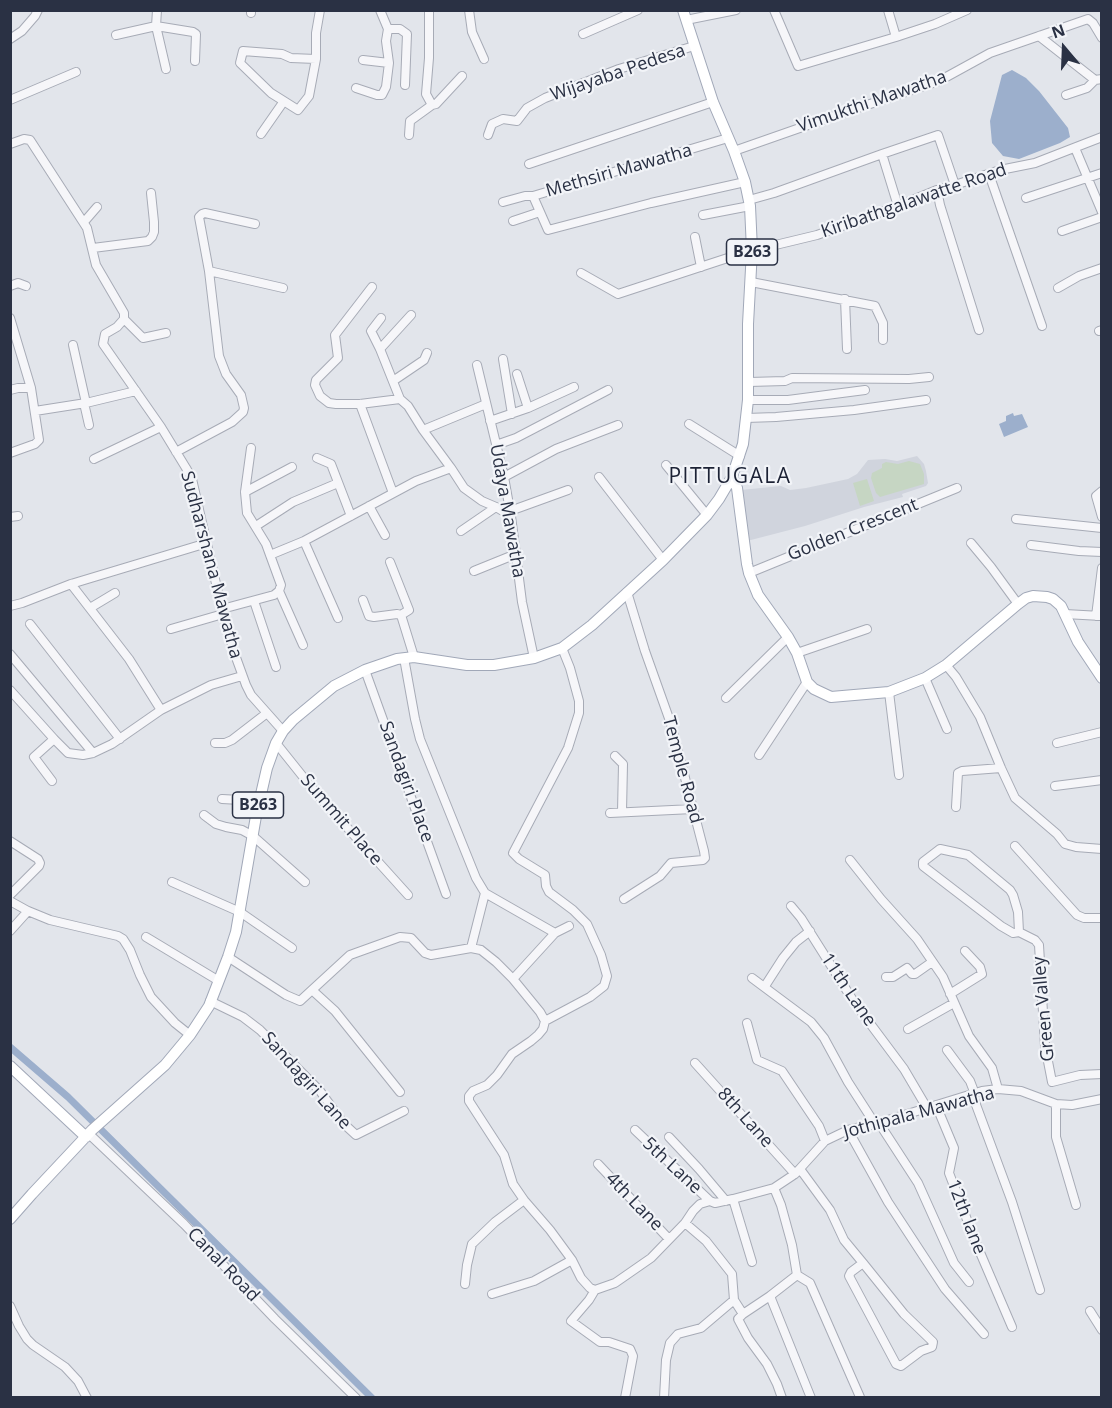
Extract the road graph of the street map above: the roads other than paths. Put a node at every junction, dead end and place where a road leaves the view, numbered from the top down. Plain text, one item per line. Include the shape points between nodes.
1 (38, 10) edge
2 (157, 10) edge
3 (380, 10) edge
4 (429, 10) edge
5 (469, 10) edge
6 (638, 10) edge
7 (736, 10) edge
8 (774, 10) edge
9 (888, 10) edge
10 (967, 10) edge
11 (319, 12) edge
12 (684, 15) edge
13 (156, 26) junction
14 (388, 29) junction
15 (583, 34) dead end
16 (116, 35) dead end
17 (1039, 36) junction
18 (11, 37) edge
19 (896, 37) junction
20 (1101, 38) edge
21 (694, 46) junction
22 (316, 59) junction
23 (484, 59) dead end
24 (363, 60) dead end
25 (195, 61) dead end
26 (389, 63) junction
27 (166, 69) dead end
28 (76, 72) dead end
29 (462, 76) dead end
30 (1098, 79) edge
31 (405, 86) dead end
32 (356, 88) dead end
33 (1066, 95) dead end
34 (10, 100) edge
35 (284, 101) junction
36 (713, 102) junction
37 (432, 105) junction
38 (261, 134) dead end
39 (409, 135) dead end
40 (488, 135) dead end
41 (1101, 137) edge
42 (728, 138) junction
43 (10, 144) edge
44 (1075, 148) junction
45 (734, 151) junction
46 (882, 154) junction
47 (529, 165) dead end
48 (1101, 173) edge
49 (989, 174) junction
50 (1088, 178) junction
51 (744, 182) junction
52 (955, 185) junction
53 (937, 190) junction
54 (150, 193) dead end
55 (532, 196) junction
56 (1026, 198) dead end
57 (503, 202) dead end
58 (749, 203) junction
59 (898, 206) junction
60 (97, 207) dead end
61 (540, 212) junction
62 (1101, 212) edge
63 (703, 215) dead end
64 (1101, 217) edge
65 (513, 221) dead end
66 (84, 222) junction
67 (255, 224) dead end
68 (1062, 231) dead end
69 (695, 237) dead end
70 (93, 248) junction
71 (752, 249) junction
72 (701, 267) junction
73 (1101, 268) edge
74 (209, 271) junction
75 (580, 273) dead end
76 (751, 282) junction
77 (10, 286) edge
78 (26, 286) dead end
79 (372, 287) dead end
80 (283, 288) dead end
81 (1058, 288) dead end
82 (845, 299) junction
83 (411, 315) dead end
84 (10, 318) edge
85 (124, 318) junction
86 (381, 318) dead end
87 (1042, 326) dead end
88 (12, 328) edge
89 (979, 330) dead end
90 (166, 333) dead end
91 (883, 340) dead end
92 (73, 345) dead end
93 (380, 349) junction
94 (847, 349) dead end
95 (427, 353) dead end
96 (502, 359) dead end
97 (477, 365) dead end
98 (517, 374) dead end
99 (929, 377) dead end
100 (393, 381) junction
101 (749, 382) junction
102 (574, 387) dead end
103 (31, 388) junction
104 (10, 390) edge
105 (608, 390) dead end
106 (865, 390) dead end
107 (136, 391) junction
108 (400, 399) junction
109 (748, 400) junction
110 (926, 400) dead end
111 (85, 403) junction
112 (360, 404) junction
113 (486, 404) junction
114 (528, 408) junction
115 (35, 411) junction
116 (512, 414) junction
117 (746, 418) junction
118 (490, 421) junction
119 (689, 424) dead end
120 (90, 425) dead end
121 (618, 425) dead end
122 (161, 427) junction
123 (423, 430) junction
124 (496, 445) junction
125 (251, 448) dead end
126 (176, 452) junction
127 (10, 453) edge
128 (740, 456) junction
129 (317, 458) dead end
130 (94, 459) dead end
131 (666, 465) dead end
132 (292, 467) dead end
133 (451, 468) junction
134 (504, 477) junction
135 (599, 477) dead end
136 (732, 477) junction
137 (339, 483) junction
138 (957, 488) dead end
139 (568, 490) dead end
140 (1101, 491) edge
141 (245, 492) junction
142 (393, 493) junction
143 (369, 506) junction
144 (496, 507) junction
145 (510, 513) junction
146 (707, 514) junction
147 (351, 516) junction
148 (1101, 518) edge
149 (1016, 519) dead end
150 (256, 526) junction
151 (1101, 528) edge
152 (461, 531) dead end
153 (386, 535) dead end
154 (304, 541) junction
155 (207, 543) junction
156 (971, 543) dead end
157 (1031, 545) dead end
158 (1101, 552) edge
159 (516, 554) junction
160 (270, 555) junction
161 (663, 560) junction
162 (390, 562) dead end
163 (1101, 568) edge
164 (474, 571) dead end
165 (749, 573) junction
166 (71, 584) junction
167 (279, 591) junction
168 (627, 592) junction
169 (116, 593) dead end
170 (363, 600) dead end
171 (254, 601) junction
172 (1018, 604) junction
173 (10, 606) edge
174 (90, 609) junction
175 (222, 611) junction
176 (1065, 614) junction
177 (401, 615) junction
178 (1099, 616) edge
179 (338, 618) dead end
180 (30, 624) dead end
181 (171, 629) dead end
182 (867, 629) dead end
183 (788, 637) junction
184 (303, 645) dead end
185 (562, 648) junction
186 (797, 653) junction
187 (10, 654) edge
188 (409, 657) junction
189 (534, 658) junction
190 (946, 665) junction
191 (276, 667) dead end
192 (365, 670) junction
193 (242, 676) junction
194 (925, 678) junction
195 (1101, 678) edge
196 (807, 682) junction
197 (10, 690) edge
198 (889, 692) junction
199 (726, 698) dead end
200 (161, 710) junction
201 (267, 713) junction
202 (947, 729) dead end
203 (283, 731) junction
204 (1101, 732) edge
205 (54, 739) junction
206 (120, 739) junction
207 (215, 743) dead end
208 (276, 743) junction
209 (1057, 744) dead end
210 (93, 753) junction
211 (759, 755) dead end
212 (615, 756) dead end
213 (1001, 768) junction
214 (899, 775) dead end
215 (1101, 780) edge
216 (52, 781) dead end
217 (1055, 786) dead end
218 (222, 799) dead end
219 (259, 801) junction
220 (956, 807) dead end
221 (693, 809) junction
222 (622, 812) junction
223 (610, 813) dead end
224 (204, 815) dead end
225 (253, 836) junction
226 (10, 841) edge
227 (1015, 846) dead end
228 (1101, 849) edge
229 (850, 860) dead end
230 (172, 882) dead end
231 (305, 882) dead end
232 (485, 892) junction
233 (446, 894) dead end
234 (10, 895) edge
235 (408, 895) dead end
236 (624, 899) dead end
237 (10, 901) edge
238 (790, 906) dead end
239 (28, 912) junction
240 (240, 912) junction
241 (1101, 918) edge
242 (568, 926) dead end
243 (10, 931) edge
244 (810, 931) junction
245 (1019, 932) junction
246 (555, 933) junction
247 (146, 937) dead end
248 (292, 948) dead end
249 (471, 948) junction
250 (965, 951) dead end
251 (228, 957) junction
252 (932, 962) junction
253 (886, 977) dead end
254 (752, 978) dead end
255 (513, 979) junction
256 (219, 981) junction
257 (765, 986) junction
258 (312, 990) junction
259 (950, 994) junction
260 (210, 1001) junction
261 (954, 1003) junction
262 (545, 1021) junction
263 (747, 1023) dead end
264 (908, 1029) dead end
265 (190, 1035) junction
266 (947, 1050) dead end
267 (695, 1062) dead end
268 (10, 1066) edge
269 (1101, 1074) edge
270 (998, 1089) junction
271 (400, 1092) dead end
272 (974, 1094) junction
273 (1101, 1099) edge
274 (1056, 1104) junction
275 (932, 1107) junction
276 (404, 1111) dead end
277 (877, 1124) junction
278 (635, 1130) dead end
279 (848, 1130) junction
280 (89, 1134) junction
281 (669, 1137) dead end
282 (825, 1141) junction
283 (598, 1164) dead end
284 (798, 1171) junction
285 (774, 1188) junction
286 (524, 1200) junction
287 (729, 1200) junction
288 (710, 1201) junction
289 (1076, 1205) dead end
290 (10, 1219) edge
291 (685, 1224) junction
292 (669, 1239) junction
293 (572, 1260) junction
294 (752, 1262) dead end
295 (863, 1263) junction
296 (797, 1275) junction
297 (969, 1282) dead end
298 (465, 1284) dead end
299 (595, 1290) junction
300 (1040, 1290) dead end
301 (492, 1294) dead end
302 (770, 1296) junction
303 (734, 1300) junction
304 (10, 1306) edge
305 (1090, 1311) dead end
306 (743, 1314) junction
307 (1012, 1327) dead end
308 (1101, 1330) edge
309 (984, 1334) dead end
310 (860, 1396) edge
311 (87, 1398) edge
312 (356, 1398) edge
313 (626, 1398) edge
314 (664, 1398) edge
315 (782, 1398) edge
316 (811, 1398) edge

1 - 18 street via 22,31
2 - 13 street
3 - 14 street
4 - 37 street via 426,94
5 - 23 street via 472,32
6 - 15 street
7 - 12 street
8 - 19 street via 798,66
9 - 19 street
10 - 19 street
11 - 22 street
12 - 21 main road, B263
13 - 16 street
13 - 25 street via 196,34
13 - 27 street
14 - 26 street
14 - 31 street via 400,29 407,34
17 - 20 street, Vimukthi Mawatha via 1088,19
17 - 30 street
17 - 45 street, Vimukthi Mawatha via 990,53 939,81
21 - 36 main road, B263
21 - 40 street, Wijayaba Pedesa via 545,98 527,108 517,121 503,119 492,124
22 - 35 street via 309,96 297,110
22 - 35 street via 243,51 240,63
24 - 26 street
26 - 32 street via 382,95
28 - 34 street
29 - 37 street
30 - 33 street via 1087,88
35 - 38 street
36 - 42 main road, B263
36 - 47 street
37 - 39 street via 410,121
41 - 44 street, Kiribathgalawatte Road
42 - 45 main road, B263
42 - 55 street, Methsiri Mawatha
43 - 66 street via 30,140
44 - 49 street, Kiribathgalawatte Road
44 - 50 street
45 - 51 main road, B263
46 - 52 street via 938,135
46 - 58 street
46 - 59 street
48 - 50 street
49 - 52 street, Kiribathgalawatte Road
49 - 87 street
50 - 56 street
50 - 62 street
51 - 58 main road, B263
51 - 61 street, Methsiri Mawatha via 548,230
52 - 53 street, Kiribathgalawatte Road
53 - 59 street, Kiribathgalawatte Road
53 - 89 street
54 - 70 street via 154,232 148,241
55 - 57 street
55 - 61 street, Methsiri Mawatha
58 - 63 street
58 - 71 main road, B263
59 - 71 street, Kiribathgalawatte Road via 817,235
60 - 66 street
61 - 65 street
64 - 68 street
66 - 70 street
67 - 74 street via 205,213 199,217
69 - 72 street
70 - 85 street via 96,265
71 - 72 street, Kiribathgalawatte Road
71 - 76 main road, B263
72 - 75 street, Kiribathgalawatte Road via 618,294
73 - 81 street
74 - 80 street
74 - 126 street via 219,356 244,408 232,422
76 - 82 street
76 - 101 main road, B263
77 - 78 street
79 - 112 street via 335,335 338,358 315,385 329,403
82 - 91 street via 875,306 883,323
82 - 94 street
83 - 93 street
84 - 88 street
85 - 90 street via 143,338
85 - 107 street, Sudharshana Mawatha via 105,334 103,344
86 - 93 street via 371,331
88 - 103 street
92 - 111 street
93 - 100 street
95 - 100 street via 424,360
96 - 116 street
97 - 113 street, Udaya Mawatha
98 - 114 street
99 - 101 street
100 - 108 street
101 - 109 main road, B263
102 - 114 street
103 - 104 street
103 - 115 street
105 - 124 street
106 - 109 street via 788,400
107 - 111 street
107 - 122 street, Sudharshana Mawatha
108 - 112 street
108 - 123 street
109 - 117 main road, B263
110 - 117 street
111 - 115 street
111 - 120 street
112 - 142 street
113 - 118 street, Udaya Mawatha
113 - 123 street
114 - 116 street
115 - 127 street via 39,440
116 - 118 street
117 - 128 main road, B263
118 - 124 street, Udaya Mawatha
119 - 128 street
121 - 134 street via 556,449
122 - 126 street, Sudharshana Mawatha
122 - 130 street
123 - 133 street
124 - 134 street, Udaya Mawatha
125 - 141 street
126 - 155 street, Sudharshana Mawatha via 192,479
128 - 136 main road, B263
129 - 137 street via 331,464
131 - 146 street
132 - 141 street
133 - 142 street
133 - 144 street via 464,489
134 - 145 street, Udaya Mawatha
135 - 161 street
136 - 146 main road, B263
136 - 165 main road via 737,488
137 - 147 street
137 - 150 street via 293,502
138 - 165 street, Golden Crescent
139 - 145 street
140 - 148 street via 1096,496
141 - 150 street via 247,513
142 - 143 street
143 - 147 street
143 - 153 street
144 - 145 street
144 - 152 street
145 - 159 street, Udaya Mawatha
146 - 161 main road, B263
147 - 154 street
149 - 151 street
150 - 160 street
154 - 160 street
154 - 179 street
155 - 166 street
155 - 175 street, Sudharshana Mawatha
156 - 172 street
157 - 158 street
159 - 164 street
159 - 189 street, Udaya Mawatha
160 - 167 street via 281,585
161 - 168 main road, B263
162 - 177 street via 409,610
163 - 178 street
165 - 183 main road via 758,595
166 - 173 street
166 - 174 street
167 - 171 street
167 - 184 street
168 - 185 main road, B263
168 - 221 street, Temple Road via 671,724
169 - 174 street
170 - 177 street via 369,616
171 - 175 street
171 - 191 street
172 - 176 main road via 1033,596 1047,597 1061,606
172 - 190 main road
174 - 200 street via 129,659
175 - 181 street
175 - 193 street, Sudharshana Mawatha
176 - 178 street
176 - 195 main road
177 - 188 street
180 - 206 street
182 - 186 street
183 - 186 main road
183 - 199 street
185 - 189 main road, B263
185 - 262 street via 579,701 579,714 568,748 513,853 545,875 549,892 587,924 607,976 604,986 590,997
186 - 196 main road
187 - 210 street
188 - 189 main road, B263 via 467,665
188 - 192 main road, B263
188 - 232 street via 420,739
190 - 194 main road
190 - 213 street via 980,717
192 - 203 main road, B263 via 334,686
192 - 233 street, Sandagiri Place
193 - 200 street via 211,685
193 - 201 street, Sudharshana Mawatha via 251,695
194 - 198 main road
194 - 202 street
196 - 198 main road via 831,697
196 - 211 street
197 - 205 street
198 - 214 street
200 - 206 street
201 - 203 street, Sudharshana Mawatha
201 - 207 street via 232,740
203 - 208 main road, B263
204 - 209 street
205 - 210 street via 69,753
205 - 216 street via 34,757
206 - 210 street
208 - 219 main road, B263
208 - 235 street, Summit Place
212 - 222 street via 623,764
213 - 220 street via 958,773
213 - 228 street via 1015,798 1065,844
215 - 217 street
218 - 219 street
219 - 225 main road, B263
221 - 222 street
221 - 236 street, Temple Road via 705,858 671,863 660,876
222 - 223 street
224 - 225 street via 216,824
225 - 231 street
225 - 240 main road, B263
226 - 234 street via 40,863
227 - 241 street via 1077,915
229 - 252 street
230 - 240 street
232 - 246 street
232 - 249 street
237 - 239 street
238 - 244 street, 11th Lane
239 - 243 street
239 - 265 street via 123,939 151,997
240 - 248 street
240 - 251 main road, B263
242 - 246 street
244 - 257 street via 789,950
244 - 275 street, 11th Lane via 854,1002
245 - 245 street, Green Valley via 1018,912 1010,890 968,855 940,849 923,862 923,866 1007,930
245 - 269 street, Green Valley via 1039,945 1045,1046 1052,1083
246 - 255 street
247 - 256 street
249 - 255 street via 481,950
249 - 258 street via 431,955 411,938 400,937 350,956
250 - 259 street via 981,967 982,974
251 - 256 main road, B263
251 - 258 street via 300,1001
252 - 253 street via 915,974 907,968
252 - 259 street
254 - 257 street
255 - 262 street
256 - 260 main road, B263
257 - 277 street via 811,1022 824,1038
258 - 271 street via 335,1011
259 - 261 street
260 - 265 main road, B263
260 - 276 street, Sandagiri Lane via 261,1030 356,1135
261 - 264 street
261 - 270 street via 969,1036 992,1068
262 - 286 street via 538,1035 512,1054 497,1075 468,1096 504,1155 513,1184
263 - 282 street via 757,1060 782,1071
265 - 280 main road, B263 via 165,1065
266 - 272 street via 970,1080
267 - 284 street, 8th Lane
268 - 280 main road
270 - 272 street, Jothipala Mawatha
270 - 274 street, Jothipala Mawatha via 1021,1091
272 - 275 street, Jothipala Mawatha
272 - 300 street
273 - 274 street, Jothipala Mawatha
274 - 289 street via 1056,1137
275 - 277 street, Jothipala Mawatha
275 - 307 street, 12th lane via 954,1148 949,1173
277 - 279 street, Jothipala Mawatha
277 - 297 street via 918,1182 954,1263
278 - 288 street, 5th Lane
279 - 282 street, Jothipala Mawatha
279 - 309 street via 888,1202 945,1289
280 - 290 main road, B263
280 - 312 street, Canal Road
281 - 287 street
282 - 284 street, Jothipala Mawatha
283 - 292 street, 4th Lane
284 - 285 street, Jothipala Mawatha
284 - 295 street, 8th Lane via 830,1210 844,1240
285 - 287 street, Jothipala Mawatha
285 - 296 street
286 - 293 street
286 - 298 street via 472,1244
287 - 288 street, Jothipala Mawatha
287 - 294 street
288 - 291 street via 700,1204
291 - 292 street
291 - 303 street, 5th Lane via 706,1241 732,1274
292 - 299 street via 651,1258 615,1283
293 - 299 street via 581,1278
293 - 301 street via 534,1281
295 - 295 street, 8th Lane via 904,1314 933,1342 932,1347 901,1365 896,1364 849,1276
296 - 302 street
296 - 310 street via 810,1283
299 - 313 street via 571,1321 600,1342 630,1349 633,1356
302 - 306 street
302 - 316 street
303 - 306 street, 5th Lane
303 - 314 street via 701,1328 678,1334 670,1343
304 - 311 street via 27,1339 65,1367
305 - 308 street
306 - 315 street, 5th Lane via 738,1319 767,1364

